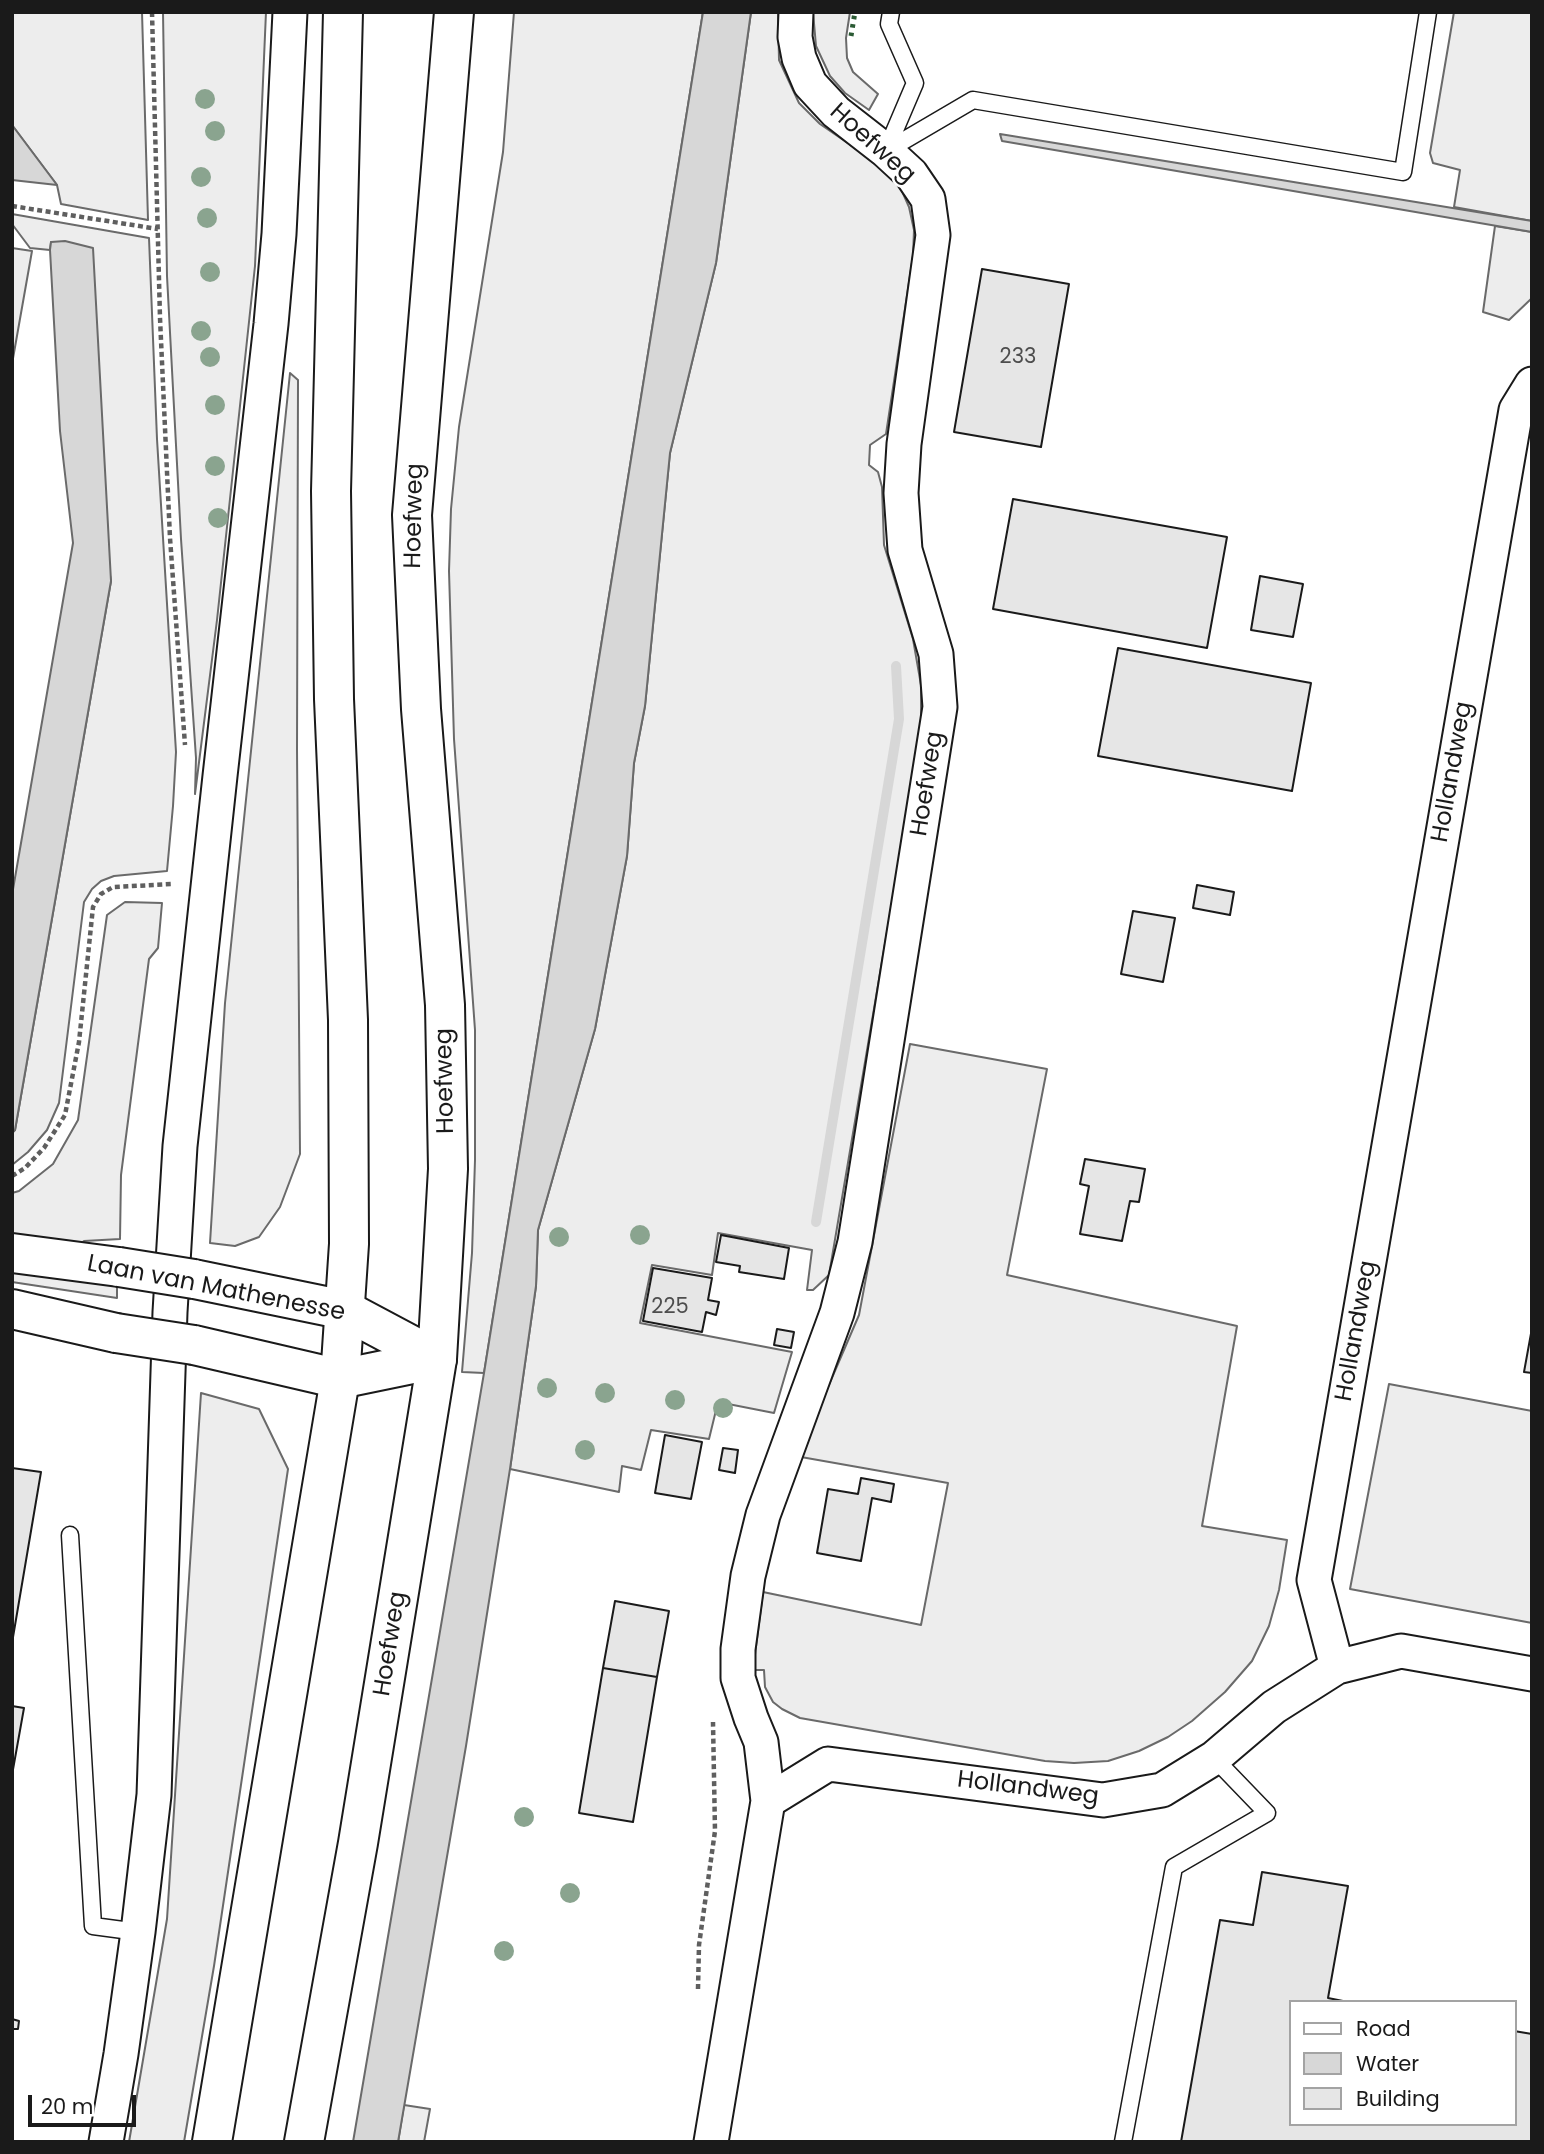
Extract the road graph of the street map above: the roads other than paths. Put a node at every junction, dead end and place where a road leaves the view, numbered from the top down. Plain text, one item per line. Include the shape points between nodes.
1 (290, 12) edge
2 (343, 12) edge
3 (454, 12) edge
4 (796, 12) edge
5 (891, 12) edge
6 (1428, 12) edge
7 (886, 150) junction
8 (1532, 384) edge
9 (12, 1253) edge
10 (12, 1309) edge
11 (345, 1310) junction
12 (437, 1359) junction
13 (340, 1379) junction
14 (69, 1535) dead end
15 (1337, 1667) junction
16 (1532, 1674) edge
17 (1214, 1758) junction
18 (768, 1801) junction
19 (138, 1932) junction
20 (106, 2142) edge
21 (212, 2142) edge
22 (304, 2142) edge
23 (711, 2142) edge
24 (1123, 2142) edge

1 - 19 street via 272,312 180,1146 154,1795
2 - 11 main road via 331,491 334,699 348,1020
3 - 12 main road, Hoefweg via 412,515 421,709 445,1005 448,1169
4 - 7 street, Hoefweg via 799,58 810,84 836,112
5 - 7 lane via 889,24 915,83
6 - 7 lane via 1403,173 973,100
7 - 18 street, Hoefweg via 928,199 933,235 901,493 905,550 936,654 940,707 855,1242 837,1314 763,1515 748,1576 738,1678 761,1742
8 - 15 street, Hollandweg via 1516,410 1314,1580
9 - 11 main road, Laan van Mathenesse, bridge via 194,1279
10 - 13 main road, bridge
11 - 12 main road, Laan van Mathenesse
11 - 13 main road
12 - 13 main road
12 - 22 main road, Hoefweg
13 - 21 main road
14 - 19 lane via 93,1926
15 - 16 street via 1401,1651
15 - 17 street, Hollandweg via 1274,1707
17 - 18 street, Hollandweg via 1161,1790 1103,1800 828,1764
17 - 24 lane via 1267,1813 1174,1867
18 - 23 street, Hoefweg
19 - 20 street

